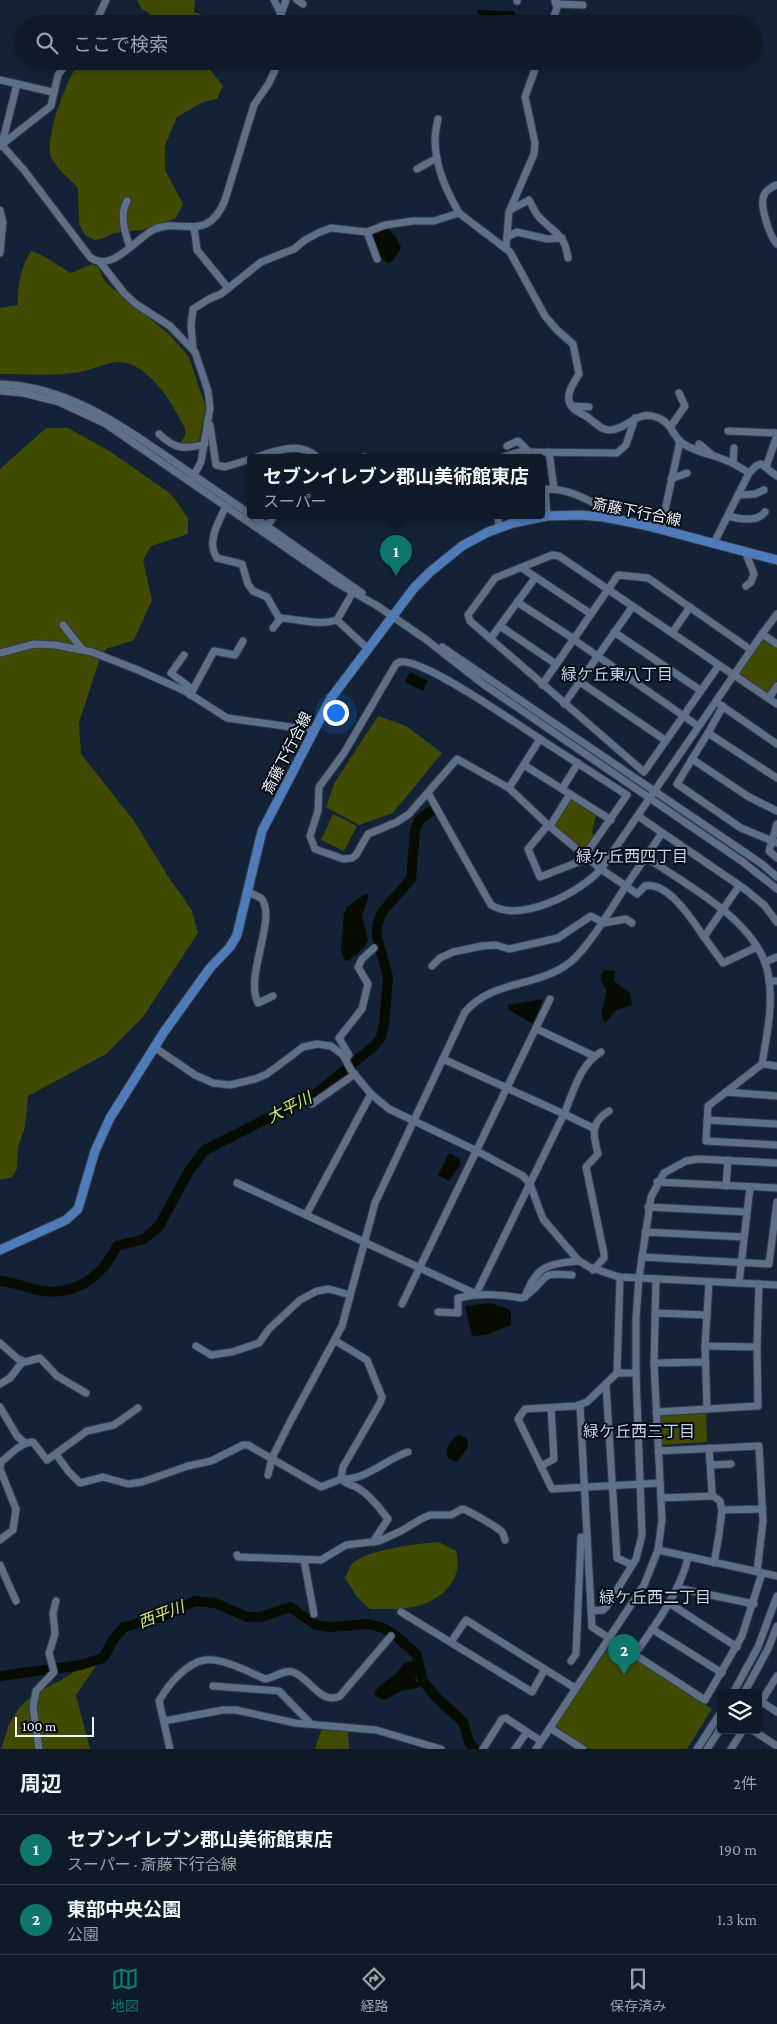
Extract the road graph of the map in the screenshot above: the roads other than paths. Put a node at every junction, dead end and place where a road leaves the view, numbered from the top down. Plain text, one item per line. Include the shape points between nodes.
1 (106, 0) edge
2 (274, 0) edge
3 (286, 0) edge
4 (556, 1) edge
5 (584, 5) dead end
6 (281, 14) joint
7 (100, 15) edge
8 (553, 15) edge
9 (62, 70) edge
10 (275, 70) edge
11 (535, 70) edge
12 (0, 80) edge
13 (17, 84) junction
14 (52, 92) junction
15 (438, 119) dead end
16 (1, 144) edge
17 (437, 158) junction
18 (416, 169) dead end
19 (776, 185) edge
20 (127, 201) dead end
21 (0, 210) edge
22 (510, 210) junction
23 (459, 213) junction
24 (194, 227) junction
25 (367, 232) junction
26 (508, 237) junction
27 (562, 238) junction
28 (777, 244) edge
29 (130, 247) junction
30 (506, 247) junction
31 (0, 253) edge
32 (568, 258) dead end
33 (377, 259) dead end
34 (100, 262) junction
35 (228, 288) junction
36 (193, 348) junction
37 (0, 384) edge
38 (0, 391) edge
39 (679, 393) dead end
40 (572, 406) junction
41 (589, 407) dead end
42 (635, 418) junction
43 (208, 420) junction
44 (672, 426) junction
45 (728, 431) dead end
46 (160, 434) dead end
47 (777, 435) edge
48 (680, 441) junction
49 (205, 444) junction
50 (700, 444) dead end
51 (507, 446) dead end
52 (734, 448) dead end
53 (529, 452) junction
54 (549, 452) junction
55 (268, 454) edge
56 (312, 454) edge
57 (519, 454) edge
58 (714, 456) junction
59 (247, 460) edge
60 (733, 463) junction
61 (766, 467) junction
62 (749, 473) junction
63 (687, 474) dead end
64 (777, 476) edge
65 (192, 478) junction
66 (671, 480) junction
67 (554, 489) junction
68 (545, 490) edge
69 (764, 490) dead end
70 (738, 495) junction
71 (545, 503) edge
72 (226, 506) junction
73 (247, 512) edge
74 (765, 512) dead end
75 (547, 516) joint
76 (728, 516) junction
77 (605, 517) junction
78 (257, 519) edge
79 (272, 519) edge
80 (498, 519) edge
81 (534, 519) edge
82 (267, 526) junction
83 (499, 527) junction
84 (661, 530) junction
85 (714, 543) junction
86 (745, 551) junction
87 (777, 560) edge
88 (522, 568) junction
89 (534, 578) junction
90 (746, 586) dead end
91 (609, 588) junction
92 (353, 592) junction
93 (517, 602) junction
94 (376, 605) junction
95 (633, 606) junction
96 (690, 607) junction
97 (590, 614) junction
98 (777, 614) edge
99 (392, 616) junction
100 (281, 618) junction
101 (337, 620) junction
102 (63, 625) dead end
103 (500, 626) junction
104 (272, 628) dead end
105 (614, 632) junction
106 (672, 633) junction
107 (762, 634) junction
108 (424, 638) junction
109 (490, 638) junction
110 (573, 639) junction
111 (243, 641) dead end
112 (777, 644) edge
113 (367, 648) junction
114 (83, 650) junction
115 (751, 650) junction
116 (0, 653) edge
117 (184, 655) dead end
118 (597, 656) junction
119 (556, 664) junction
120 (719, 665) junction
121 (734, 675) junction
122 (580, 682) junction
123 (542, 685) junction
124 (777, 686) edge
125 (700, 690) junction
126 (191, 692) junction
127 (769, 698) junction
128 (716, 702) junction
129 (564, 704) junction
130 (777, 704) edge
131 (722, 706) junction
132 (683, 716) junction
133 (698, 726) junction
134 (312, 730) junction
135 (708, 732) junction
136 (540, 739) junction
137 (665, 740) junction
138 (777, 744) edge
139 (692, 759) junction
140 (578, 764) junction
141 (524, 765) junction
142 (777, 778) edge
143 (509, 788) junction
144 (562, 789) junction
145 (654, 791) junction
146 (428, 793) junction
147 (570, 794) junction
148 (650, 798) junction
149 (777, 811) edge
150 (638, 816) junction
151 (611, 820) junction
152 (777, 824) edge
153 (549, 826) junction
154 (662, 833) junction
155 (774, 842) edge
156 (586, 856) junction
157 (646, 857) junction
158 (777, 858) edge
159 (601, 869) junction
160 (777, 877) edge
161 (626, 886) junction
162 (739, 886) junction
163 (777, 889) edge
164 (248, 892) junction
165 (723, 910) junction
166 (602, 921) junction
167 (777, 922) edge
168 (632, 923) dead end
169 (704, 937) junction
170 (757, 947) junction
171 (374, 948) dead end
172 (777, 957) edge
173 (765, 962) junction
174 (432, 966) dead end
175 (769, 981) junction
176 (777, 981) edge
177 (273, 996) dead end
178 (550, 1000) dead end
179 (537, 1028) junction
180 (154, 1047) junction
181 (601, 1052) dead end
182 (594, 1056) junction
183 (443, 1059) junction
184 (762, 1064) junction
185 (777, 1066) edge
186 (350, 1067) junction
187 (507, 1088) junction
188 (726, 1092) junction
189 (371, 1094) junction
190 (777, 1096) edge
191 (312, 1104) dead end
192 (609, 1111) dead end
193 (564, 1114) junction
194 (707, 1120) junction
195 (414, 1122) junction
196 (777, 1124) edge
197 (593, 1128) junction
198 (777, 1145) edge
199 (477, 1151) junction
200 (728, 1160) junction
201 (777, 1163) edge
202 (658, 1182) junction
203 (238, 1183) dead end
204 (530, 1184) junction
205 (726, 1186) junction
206 (750, 1187) junction
207 (777, 1188) edge
208 (777, 1202) edge
209 (648, 1207) junction
210 (747, 1212) junction
211 (306, 1214) junction
212 (644, 1232) junction
213 (744, 1237) junction
214 (363, 1242) junction
215 (0, 1250) edge
216 (642, 1257) junction
217 (579, 1261) junction
218 (740, 1263) junction
219 (420, 1268) junction
220 (593, 1270) junction
221 (572, 1275) dead end
222 (620, 1277) junction
223 (639, 1278) junction
224 (656, 1279) junction
225 (709, 1282) junction
226 (739, 1283) junction
227 (759, 1284) junction
228 (777, 1286) edge
229 (476, 1294) junction
230 (350, 1295) junction
231 (524, 1296) junction
232 (402, 1304) dead end
233 (438, 1312) dead end
234 (655, 1313) junction
235 (707, 1315) junction
236 (336, 1341) junction
237 (0, 1343) edge
238 (196, 1346) dead end
239 (705, 1346) junction
240 (757, 1347) junction
241 (23, 1361) junction
242 (706, 1362) junction
243 (654, 1363) junction
244 (617, 1373) junction
245 (636, 1373) junction
246 (0, 1384) edge
247 (606, 1385) junction
248 (86, 1393) dead end
249 (580, 1405) junction
250 (0, 1408) edge
251 (138, 1408) dead end
252 (551, 1408) junction
253 (708, 1409) junction
254 (656, 1412) junction
255 (25, 1443) junction
256 (709, 1448) junction
257 (658, 1451) junction
258 (408, 1452) dead end
259 (56, 1454) junction
260 (272, 1458) junction
261 (731, 1464) dead end
262 (541, 1466) junction
263 (711, 1466) junction
264 (268, 1474) dead end
265 (341, 1479) junction
266 (660, 1483) junction
267 (641, 1484) junction
268 (613, 1486) junction
269 (584, 1488) junction
270 (713, 1496) junction
271 (661, 1498) junction
272 (763, 1509) junction
273 (722, 1510) junction
274 (587, 1536) junction
275 (0, 1540) edge
276 (505, 1540) dead end
277 (373, 1542) junction
278 (658, 1550) junction
279 (237, 1555) dead end
280 (688, 1558) junction
281 (304, 1560) junction
282 (714, 1563) junction
283 (0, 1565) edge
284 (632, 1566) junction
285 (760, 1573) junction
286 (777, 1576) edge
287 (677, 1588) junction
288 (777, 1596) edge
289 (16, 1601) dead end
290 (56, 1601) dead end
291 (669, 1603) junction
292 (754, 1604) junction
293 (591, 1611) junction
294 (401, 1612) dead end
295 (314, 1614) dead end
296 (777, 1626) edge
297 (652, 1629) junction
298 (391, 1636) dead end
299 (609, 1637) junction
300 (451, 1642) junction
301 (737, 1647) junction
302 (635, 1654) junction
303 (571, 1661) dead end
304 (545, 1669) junction
305 (722, 1674) junction
306 (777, 1676) edge
307 (213, 1686) dead end
308 (575, 1688) junction
309 (735, 1689) edge
310 (746, 1689) edge
311 (762, 1701) edge
312 (762, 1705) edge
313 (777, 1712) edge
314 (717, 1718) edge
315 (164, 1721) junction
316 (312, 1724) junction
317 (550, 1728) junction
318 (527, 1732) junction
319 (717, 1734) edge
320 (741, 1734) edge
321 (758, 1734) edge
322 (542, 1741) junction
323 (777, 1746) edge
324 (578, 1748) edge
325 (734, 1748) edge
326 (39, 1749) edge
327 (170, 1749) edge
328 (441, 1749) edge
329 (482, 1749) edge
330 (516, 1749) edge
331 (536, 1749) edge
332 (697, 1749) edge
333 (707, 1749) edge

1 - 7 street
2 - 6 street
3 - 6 street
4 - 5 street
4 - 8 street
9 - 14 street
10 - 24 street via 254,105 222,208 208,221
11 - 22 street via 525,97 535,143 534,154
12 - 13 street
13 - 14 street
13 - 16 street
14 - 16 street via 51,106
15 - 17 street via 435,138
16 - 34 street via 90,257
17 - 18 street
17 - 23 street via 444,187
19 - 28 street via 766,192 763,200 769,228
20 - 29 street via 123,212
21 - 31 street via 3,222
22 - 26 street
22 - 27 street via 528,199 538,216
23 - 25 street via 434,221 385,225
23 - 30 street
24 - 29 street via 154,229
24 - 35 street via 197,250
25 - 33 street
25 - 35 street via 331,228 320,232 294,249 261,262
26 - 27 street via 517,232 548,239
26 - 30 street
27 - 32 street
29 - 34 street via 106,262
30 - 40 street via 545,316 573,344 579,374 570,388
34 - 36 street via 124,293 170,326
35 - 36 street via 194,309 191,325
36 - 43 street via 208,391
37 - 65 street via 41,390 82,403 128,430
38 - 65 street via 41,397 80,410
39 - 44 street via 685,406
40 - 41 street
40 - 42 street via 604,430 614,430
42 - 44 street via 651,415
42 - 54 street via 626,445 617,452
43 - 49 street
43 - 59 street via 216,465
44 - 48 street
45 - 47 street
46 - 49 street via 177,448 188,449
47 - 61 street
48 - 58 street
48 - 66 street
49 - 65 street via 201,462
50 - 58 street
51 - 53 street via 522,442
52 - 60 street
53 - 54 street
53 - 57 street
54 - 67 street
55 - 56 street via 293,448
58 - 60 street
60 - 62 street
61 - 62 street via 758,465
61 - 64 street
62 - 70 street
63 - 66 street
65 - 72 street
65 - 73 street
66 - 84 street
67 - 68 street
67 - 77 street via 596,504 603,508
69 - 70 street
70 - 76 street
71 - 75 street
72 - 92 street
72 - 100 street via 213,538 215,556 242,564 253,591 267,597
74 - 76 street via 750,519
75 - 77 main road, 斎藤下行合線
76 - 85 street
77 - 84 main road, 斎藤下行合線
78 - 82 street
79 - 82 street
80 - 83 street
81 - 83 main road, 斎藤下行合線
82 - 94 street
83 - 99 main road, 斎藤下行合線 via 447,557 414,588
84 - 85 main road, 斎藤下行合線
85 - 86 main road, 斎藤下行合線
86 - 87 main road, 斎藤下行合線
86 - 90 street via 754,574
88 - 89 street
88 - 91 street via 552,555 559,556
88 - 109 street via 495,578 468,615 470,621
89 - 93 street
89 - 97 street
91 - 95 street
91 - 96 street via 618,575 648,578
91 - 97 street
92 - 94 street
92 - 101 street
93 - 103 street
93 - 110 street
94 - 99 street
95 - 105 street
95 - 106 street
96 - 106 street
96 - 115 street
97 - 110 street
98 - 107 street
99 - 108 street
99 - 113 main road, 斎藤下行合線
100 - 101 street via 318,624
100 - 104 street
101 - 113 street
102 - 114 street
103 - 109 street
103 - 119 street
105 - 118 street
105 - 125 street
106 - 120 street
107 - 112 street
107 - 115 street
108 - 145 street via 451,652
108 - 148 street via 483,684
109 - 123 street
110 - 118 street
110 - 119 street
111 - 126 street via 234,655 214,651
113 - 134 main road, 斎藤下行合線
114 - 116 street via 34,644
114 - 126 street
115 - 121 street
117 - 126 street via 171,673
118 - 122 street
118 - 132 street
119 - 123 street
120 - 121 street
120 - 125 street
121 - 127 street
121 - 128 street
122 - 129 street
122 - 137 street
123 - 129 street
124 - 127 street
125 - 132 street
126 - 134 street via 227,718
127 - 130 street
128 - 131 street
128 - 133 street
129 - 137 street via 644,772
131 - 135 street
131 - 138 street
132 - 133 street
132 - 137 street
133 - 145 street
134 - 164 main road, 斎藤下行合線 via 262,831
135 - 139 street
135 - 142 street
136 - 140 street
136 - 141 street
136 - 146 street via 476,696 413,663 400,662 319,787 318,811 310,836 312,843 320,852 343,859 352,858 368,834 409,814
139 - 149 street via 749,797
139 - 155 street via 677,784 741,828
140 - 144 street
140 - 151 street via 627,795
141 - 143 street
141 - 144 street
143 - 146 street via 457,759
143 - 153 street
144 - 147 street
145 - 148 street
145 - 160 street
146 - 159 street via 479,887 497,908 511,911 548,904 595,876
147 - 151 street
147 - 153 street
148 - 150 street
148 - 163 street
150 - 154 street
150 - 159 street
151 - 156 street
152 - 155 street
153 - 156 street
153 - 156 street via 528,849 540,877 568,867
154 - 157 street
154 - 162 street
155 - 158 street via 769,851
156 - 159 street
157 - 161 street
157 - 165 street
159 - 161 street
161 - 166 street
161 - 169 street via 637,894 645,886 656,886 682,906
162 - 165 street
162 - 167 street via 758,900
164 - 177 street via 263,900 265,922 254,984 256,999 258,1003
164 - 180 main road, 斎藤下行合線 via 236,938 210,968
165 - 169 street
165 - 170 street via 742,926
166 - 168 street via 626,919
166 - 174 street via 591,916 558,938 509,949 496,945 453,952
166 - 183 street via 566,966 492,991 473,1003 462,1017
169 - 170 street via 723,963
170 - 173 street
171 - 186 street via 358,967 368,984 362,1009 339,1038 349,1056
172 - 173 street
173 - 175 street
175 - 176 street
175 - 184 street via 770,1003
178 - 179 street
179 - 182 street
179 - 187 street
180 - 186 street via 195,1075 222,1085 266,1074 302,1047 310,1045 331,1046
180 - 215 main road, 斎藤下行合線 via 103,1132 78,1209 66,1220
181 - 182 street
182 - 193 street via 584,1068
183 - 187 street
183 - 195 street
184 - 185 street
184 - 188 street
186 - 189 street
186 - 191 street
187 - 193 street
187 - 199 street
188 - 190 street
188 - 194 street via 708,1106
189 - 195 street via 389,1109
189 - 211 street
192 - 197 street via 598,1119
193 - 197 street
193 - 204 street
194 - 196 street
194 - 198 street via 706,1141
195 - 199 street
195 - 214 street via 375,1203
197 - 220 street via 598,1154 586,1167 604,1258
199 - 204 street via 517,1171
199 - 219 street
200 - 201 street
200 - 202 street via 686,1161 670,1168
200 - 205 street
202 - 205 street
202 - 209 street
203 - 211 street
204 - 217 street via 543,1219
204 - 229 street
205 - 206 street
206 - 207 street
206 - 210 street
208 - 218 street via 769,1264
209 - 210 street
209 - 212 street
210 - 213 street
211 - 214 street
212 - 213 street
212 - 216 street
213 - 218 street
214 - 219 street
214 - 230 street
216 - 218 street
216 - 223 street
217 - 220 street
217 - 231 street via 548,1265
218 - 226 street
219 - 229 street
219 - 232 street
220 - 222 street
221 - 231 street via 552,1273
222 - 223 street
222 - 244 street
223 - 224 street
223 - 245 street
224 - 225 street
224 - 234 street
225 - 226 street
225 - 235 street
226 - 227 street
227 - 228 street
227 - 240 street
229 - 231 street
229 - 233 street via 458,1298 458,1313
230 - 236 street
230 - 238 street via 329,1289 317,1291 300,1300 259,1343 244,1349 211,1355
234 - 235 street
234 - 243 street
235 - 239 street
236 - 260 street
236 - 265 street via 367,1360 382,1396 343,1467
237 - 241 street
239 - 240 street
239 - 242 street
240 - 253 street via 758,1406
241 - 246 street via 10,1378
241 - 248 street via 40,1358 53,1373
242 - 243 street
242 - 253 street
243 - 254 street
244 - 245 street
244 - 247 street
245 - 267 street
247 - 249 street
247 - 268 street
249 - 252 street
249 - 269 street
250 - 255 street
251 - 259 street via 114,1424 87,1431
252 - 262 street via 554,1459
252 - 262 street via 525,1409 518,1419
253 - 254 street
254 - 257 street
255 - 259 street via 33,1442 47,1460
255 - 275 street via 1,1462 0,1469 16,1509 13,1530
256 - 257 street
256 - 263 street
256 - 272 street via 760,1446
257 - 266 street
258 - 265 street via 390,1458 374,1469
259 - 260 street via 80,1483 103,1477 128,1484 211,1461 243,1445
260 - 264 street
260 - 265 street via 319,1487
261 - 263 street
262 - 269 street via 552,1489
263 - 270 street
265 - 277 street via 360,1488 388,1519
266 - 267 street
266 - 271 street
267 - 268 street
267 - 284 street via 642,1535
268 - 269 street
268 - 284 street via 617,1558
269 - 274 street
270 - 271 street
270 - 273 street via 720,1501
271 - 278 street via 662,1532
272 - 273 street
272 - 285 street
273 - 282 street
274 - 293 street
274 - 303 street via 581,1536 576,1654
276 - 277 street via 501,1532 464,1509 451,1515 421,1519
277 - 281 street via 346,1545 321,1560
278 - 280 street
278 - 299 street via 644,1585
279 - 281 street via 238,1558
280 - 282 street
280 - 287 street
281 - 295 street
282 - 285 street
283 - 289 street
284 - 293 street via 607,1606 603,1610
285 - 286 street
285 - 292 street
287 - 291 street
287 - 292 street
288 - 309 street via 758,1646
290 - 326 street via 53,1613 55,1634 49,1653 54,1672 36,1692 33,1707
291 - 297 street
291 - 301 street
292 - 301 street
293 - 299 street via 592,1627
294 - 300 street
296 - 310 street
297 - 302 street
297 - 305 street
298 - 315 street via 334,1699 326,1698 295,1673 265,1679 240,1667 206,1659 182,1673 164,1692 159,1701
299 - 302 street
299 - 308 street
300 - 304 street via 466,1620
300 - 304 street via 532,1692
301 - 305 street
302 - 305 street via 705,1700
304 - 308 street
306 - 311 street
307 - 316 street via 279,1691
308 - 317 street
312 - 313 street
314 - 332 street
315 - 316 street via 230,1710
315 - 327 street
316 - 328 street via 376,1730
317 - 322 street
317 - 324 street
318 - 322 street
318 - 329 street via 506,1718
318 - 330 street
319 - 333 street
320 - 325 street
321 - 323 street
322 - 331 street

